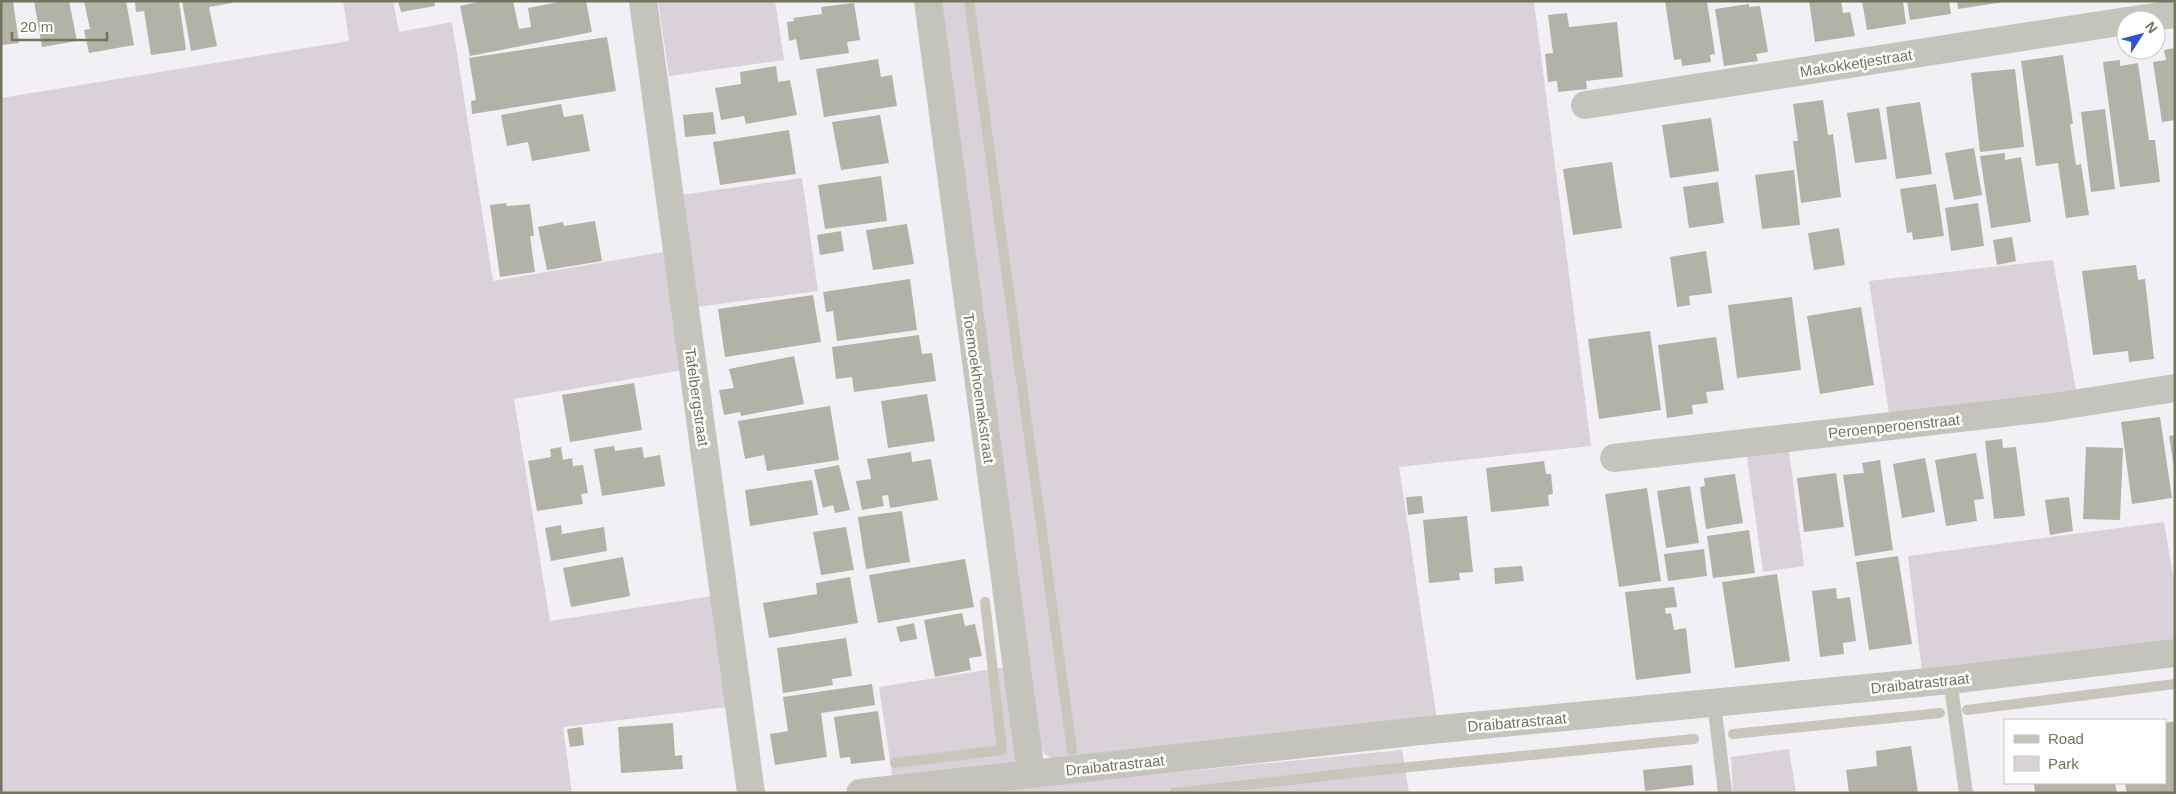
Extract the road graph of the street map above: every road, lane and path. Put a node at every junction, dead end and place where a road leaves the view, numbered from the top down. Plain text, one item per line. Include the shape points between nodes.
1 (644, 1) edge
2 (928, 1) edge
3 (2116, 23) edge
4 (1585, 105) dead end
5 (2175, 388) edge
6 (1614, 458) dead end
7 (2175, 653) edge
8 (1950, 680) junction
9 (1714, 703) junction
10 (1031, 774) junction
11 (928, 789) edge
12 (751, 793) edge
13 (860, 793) edge
14 (1725, 793) edge
15 (1966, 793) edge

1 - 12 street, Tafelbergstraat
2 - 10 street, Toemoekhoemakstraat
3 - 4 street, Makokketjestraat
5 - 6 street, Peroenperoenstraat via 2047,408
7 - 8 street, Draibatrastraat
8 - 9 street, Draibatrastraat
8 - 15 lane
9 - 10 street, Draibatrastraat via 1420,731
9 - 14 lane
10 - 11 street, Draibatrastraat
11 - 13 street, Draibatrastraat

